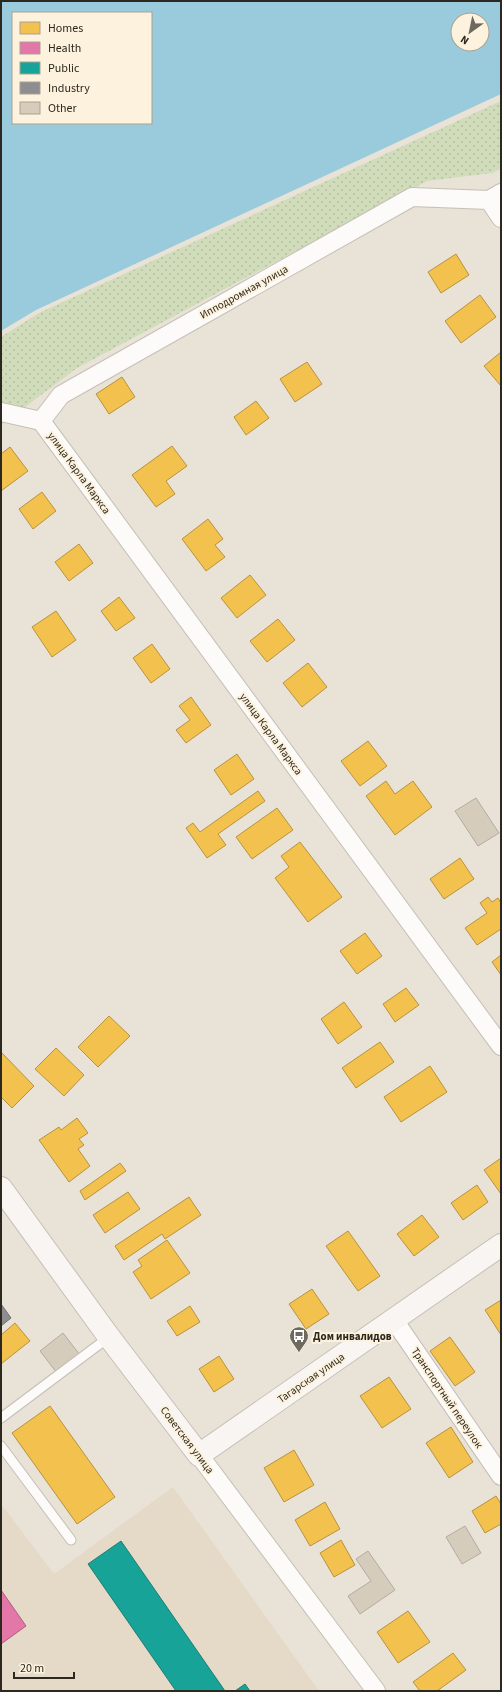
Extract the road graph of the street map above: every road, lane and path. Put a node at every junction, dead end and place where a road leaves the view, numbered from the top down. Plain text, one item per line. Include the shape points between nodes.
1 (495, 197) edge
2 (501, 218) edge
3 (1, 412) edge
4 (41, 421) junction
5 (501, 1046) edge
6 (1, 1188) edge
7 (501, 1245) edge
8 (394, 1320) junction
9 (109, 1337) junction
10 (1, 1418) edge
11 (1, 1446) edge
12 (199, 1455) junction
13 (501, 1476) edge
14 (71, 1540) dead end
15 (376, 1691) edge

1 - 2 street
1 - 4 street, Ипподромная улица via 412,197 61,394
3 - 4 street
4 - 5 street, улица Карла Маркса
6 - 9 street, Советская улица
7 - 8 street, Тагарская улица
8 - 12 street, Тагарская улица
8 - 13 street, Транспортный переулок
9 - 10 lane
9 - 12 street, Советская улица
11 - 14 lane
12 - 15 street, Советская улица

